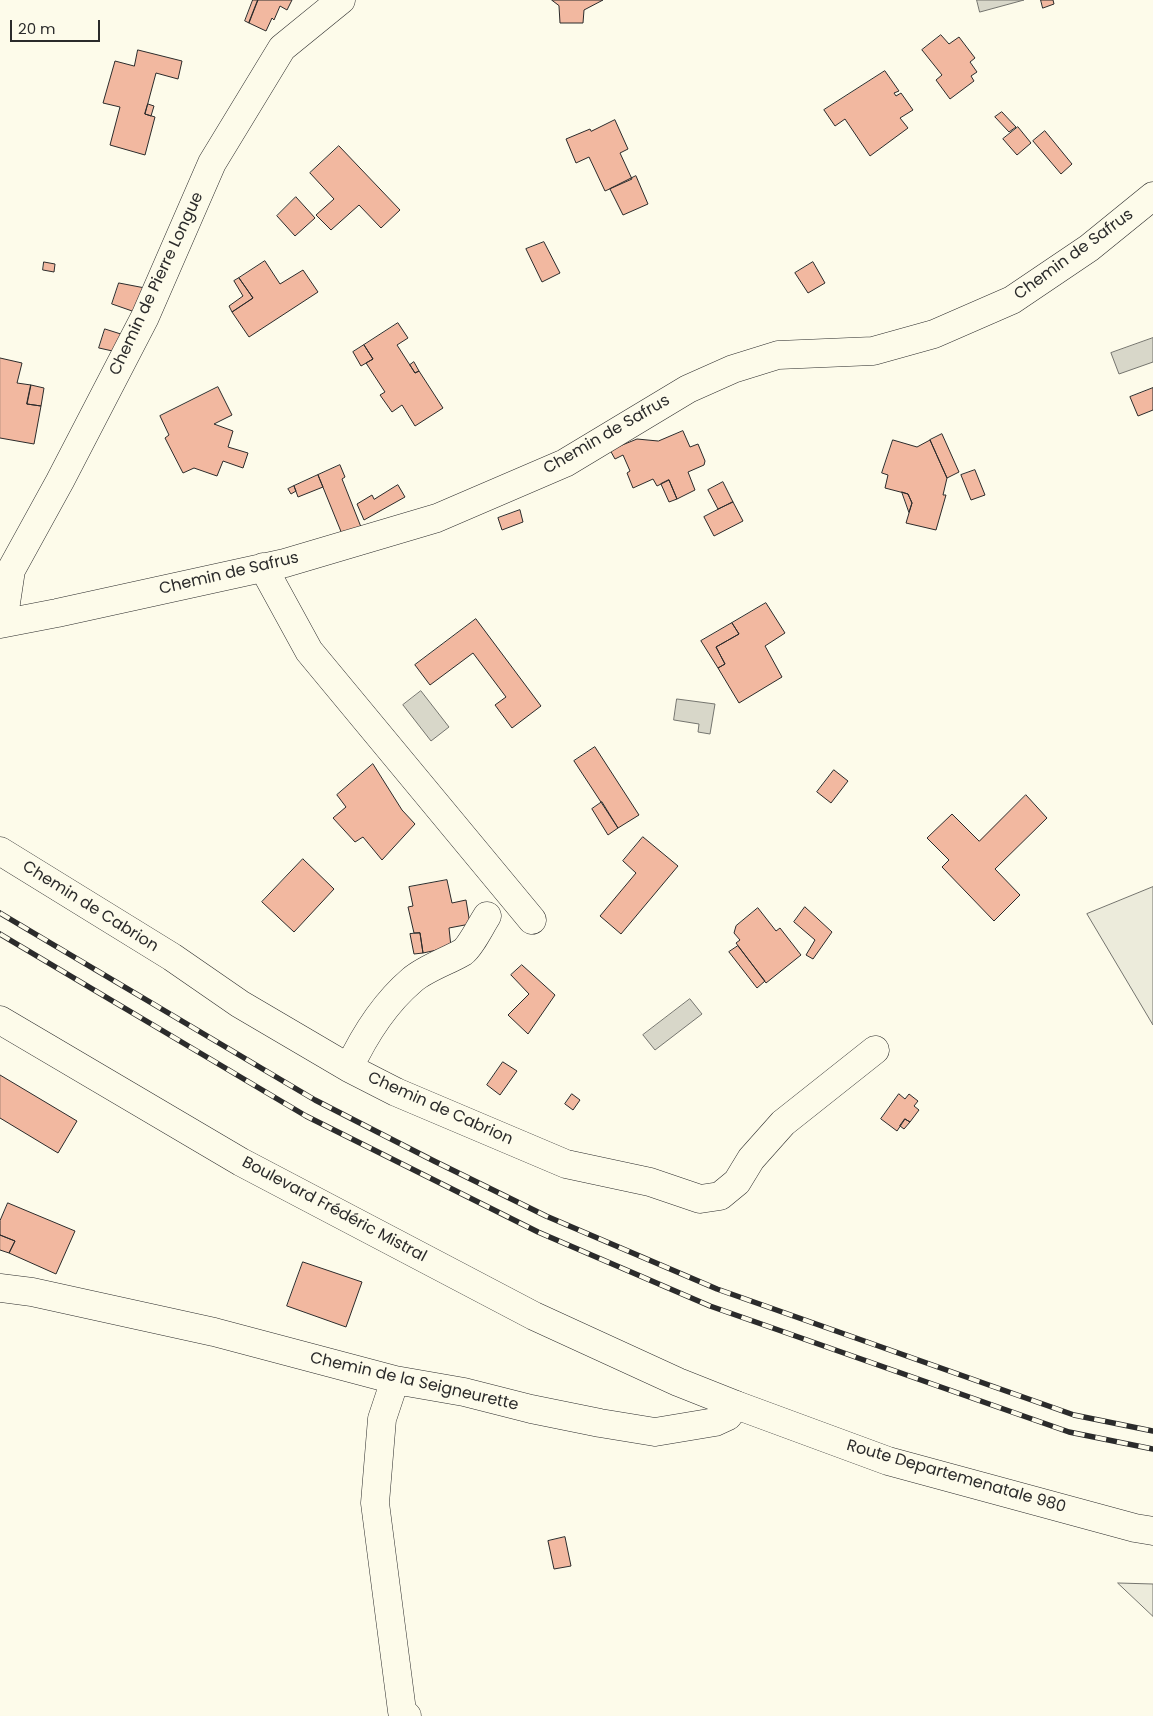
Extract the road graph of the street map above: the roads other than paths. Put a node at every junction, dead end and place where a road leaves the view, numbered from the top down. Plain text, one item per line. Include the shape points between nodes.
1 (341, 0) edge
2 (1153, 196) edge
3 (263, 567) junction
4 (1, 623) edge
5 (0, 851) edge
6 (487, 916) dead end
7 (532, 920) dead end
8 (0, 1020) edge
9 (875, 1050) dead end
10 (349, 1068) junction
11 (0, 1288) edge
12 (395, 1380) junction
13 (678, 1382) joint
14 (736, 1405) junction
15 (1153, 1531) edge
16 (407, 1716) edge

1 - 4 street, Chemin de Pierre Longue via 282,48 212,163 145,317 11,570
2 - 3 street, Chemin de Safrus via 1089,248 1012,300 934,334 873,351 778,355 733,369 688,389 565,463 437,518
3 - 4 street, Chemin de Safrus
3 - 7 street via 309,651
5 - 10 street, Chemin de Cabrion via 172,957 240,1004
6 - 10 street via 464,951 412,980 387,1007 361,1044
8 - 13 street, Boulevard Frédéric Mistral via 241,1162 534,1316
9 - 10 street, Chemin de Cabrion via 782,1122 750,1159 737,1182 720,1196 700,1199 650,1182 566,1164 396,1092
11 - 12 street, Chemin de la Seigneurette via 32,1292 214,1332
12 - 14 street, Chemin de la Seigneurette via 655,1432 716,1422 728,1416
12 - 16 street via 382,1419 375,1504 402,1711
13 - 14 street, Route Departemenatale 980
14 - 15 street, Route Departemenatale 980 via 888,1461

